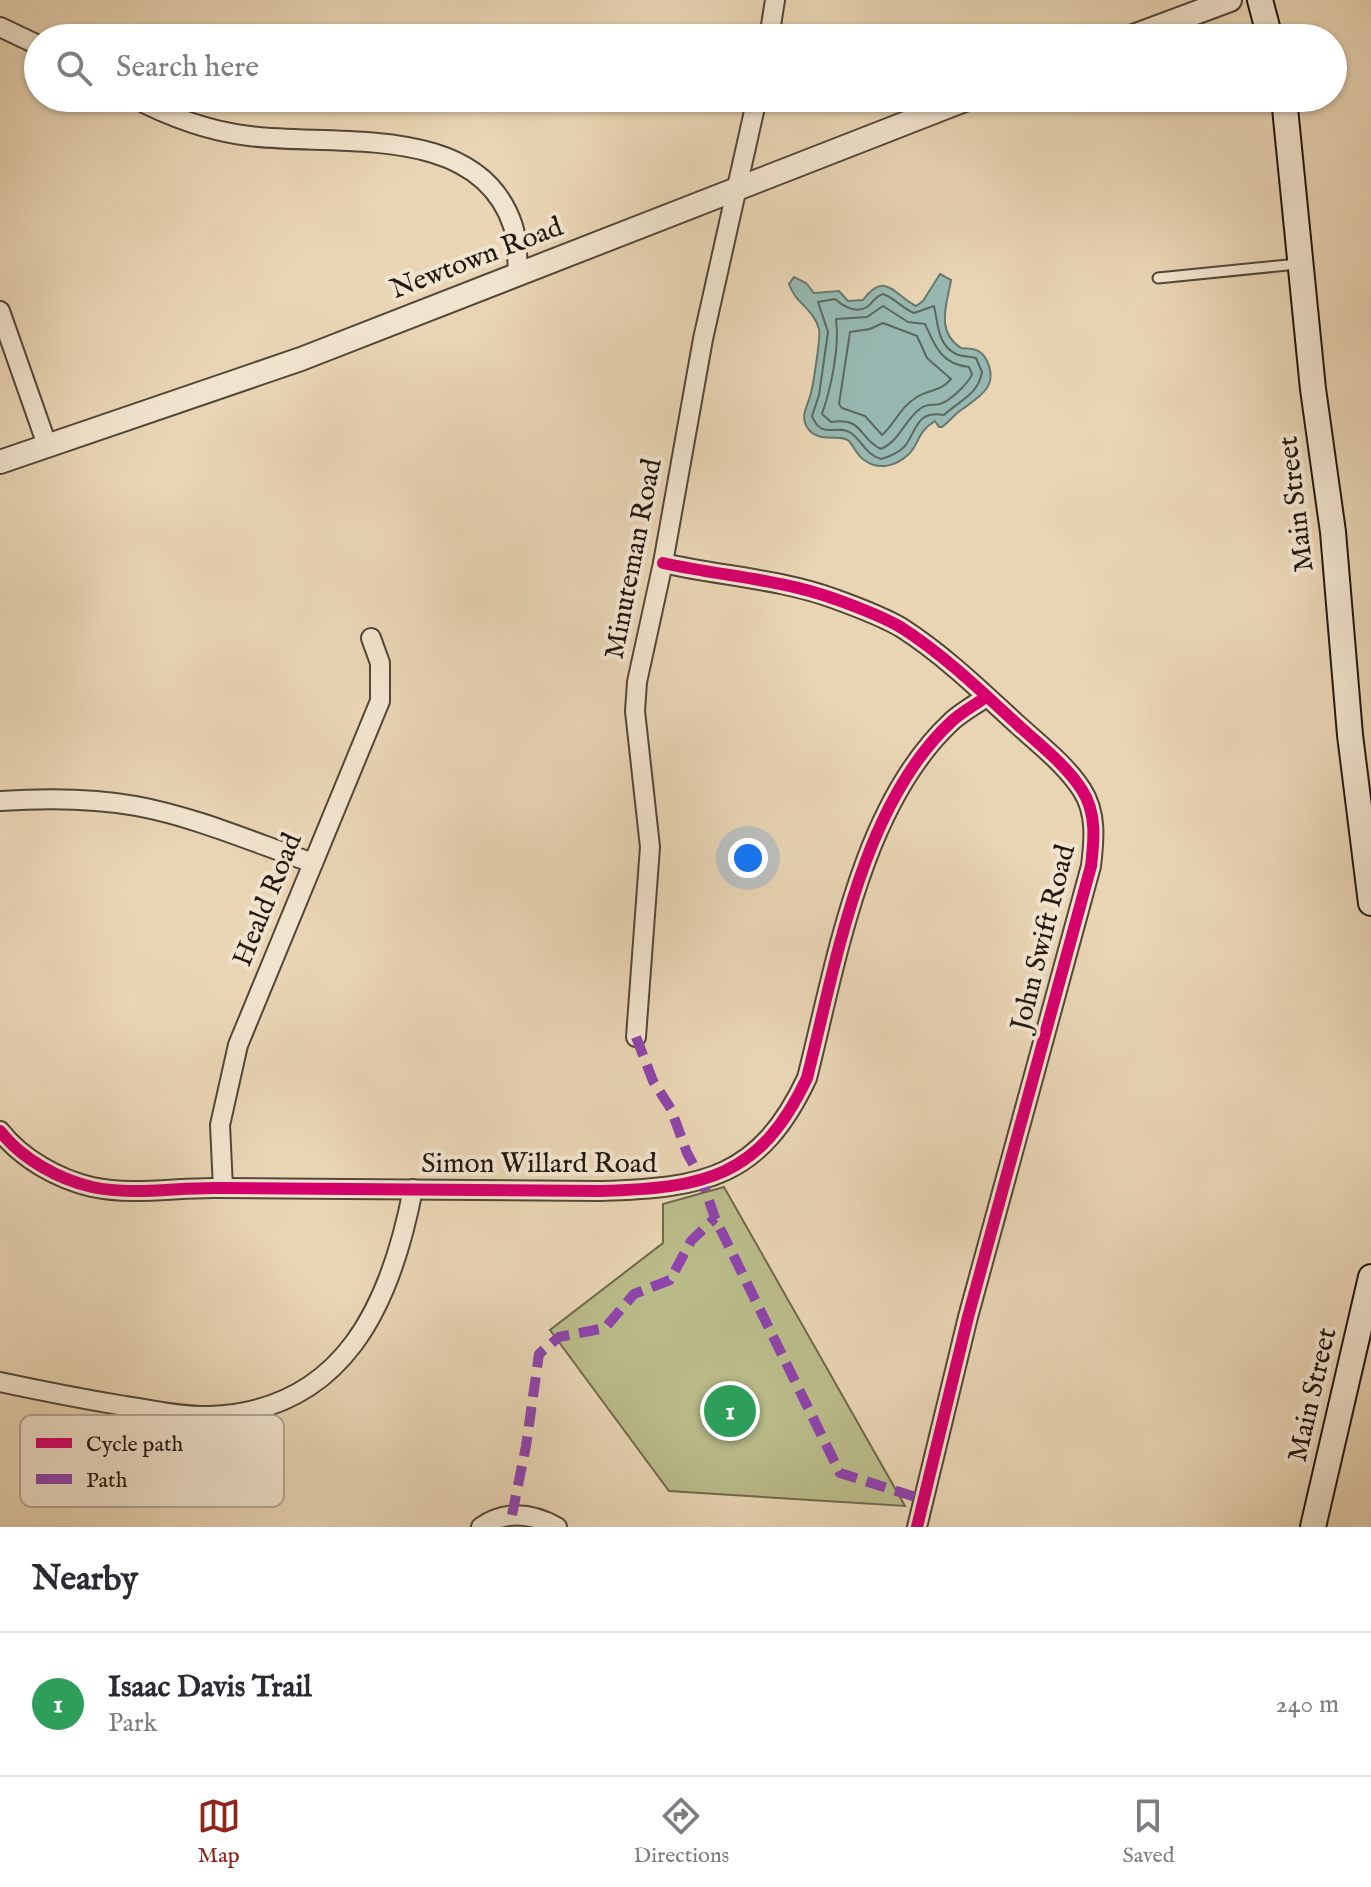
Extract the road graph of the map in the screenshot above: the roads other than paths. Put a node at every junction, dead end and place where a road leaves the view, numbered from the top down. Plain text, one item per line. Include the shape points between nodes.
1 (775, 0) edge
2 (1230, 0) edge
3 (1260, 0) edge
4 (771, 24) edge
5 (1166, 24) edge
6 (1266, 24) edge
7 (0, 27) edge
8 (24, 38) edge
9 (163, 112) edge
10 (754, 112) edge
11 (935, 112) edge
12 (1285, 112) edge
13 (737, 190) junction
14 (1300, 264) junction
15 (518, 275) junction
16 (1158, 278) dead end
17 (0, 311) edge
18 (47, 445) junction
19 (0, 462) edge
20 (663, 563) junction
21 (371, 638) dead end
22 (986, 697) junction
23 (1364, 796) edge
24 (0, 801) edge
25 (313, 863) junction
26 (1371, 903) edge
27 (636, 1037) dead end
28 (0, 1131) edge
29 (223, 1188) junction
30 (413, 1189) junction
31 (1371, 1277) edge
32 (0, 1386) edge
33 (194, 1415) edge
34 (214, 1415) edge
35 (481, 1527) edge
36 (557, 1527) edge
37 (917, 1527) edge
38 (1313, 1527) edge

1 - 4 street
2 - 5 street
3 - 6 main road
7 - 8 street
9 - 15 street via 247,136 353,141 420,149 458,161 498,194 514,228
10 - 13 street, Minuteman Road
11 - 13 street, Newtown Road
12 - 14 main road, Main Street
13 - 15 street, Newtown Road
13 - 20 street, Minuteman Road via 703,339
14 - 16 lane
14 - 23 main road, Main Street via 1333,532 1350,735
15 - 18 street, Newtown Road via 301,359
17 - 18 street
18 - 19 street, Newtown Road
20 - 22 street, John Swift Road via 834,598 900,627
20 - 27 street, Minuteman Road via 635,711 650,847
21 - 25 street, Heald Road via 380,663 380,701
22 - 30 street, Simon Willard Road via 952,721 896,794 860,877 807,1078 784,1121 745,1161 702,1180 650,1190
22 - 37 street, John Swift Road via 1083,791 1095,836
23 - 26 main road, Main Street
24 - 25 street via 135,806
25 - 29 street, Heald Road via 228,1080 220,1125
28 - 29 street, Simon Willard Road via 32,1161 90,1186 120,1191
29 - 30 street, Simon Willard Road
30 - 34 street via 397,1257 370,1322 332,1368 309,1386 260,1408
31 - 38 main road, Main Street
32 - 33 street
35 - 36 street via 502,1516 521,1515

